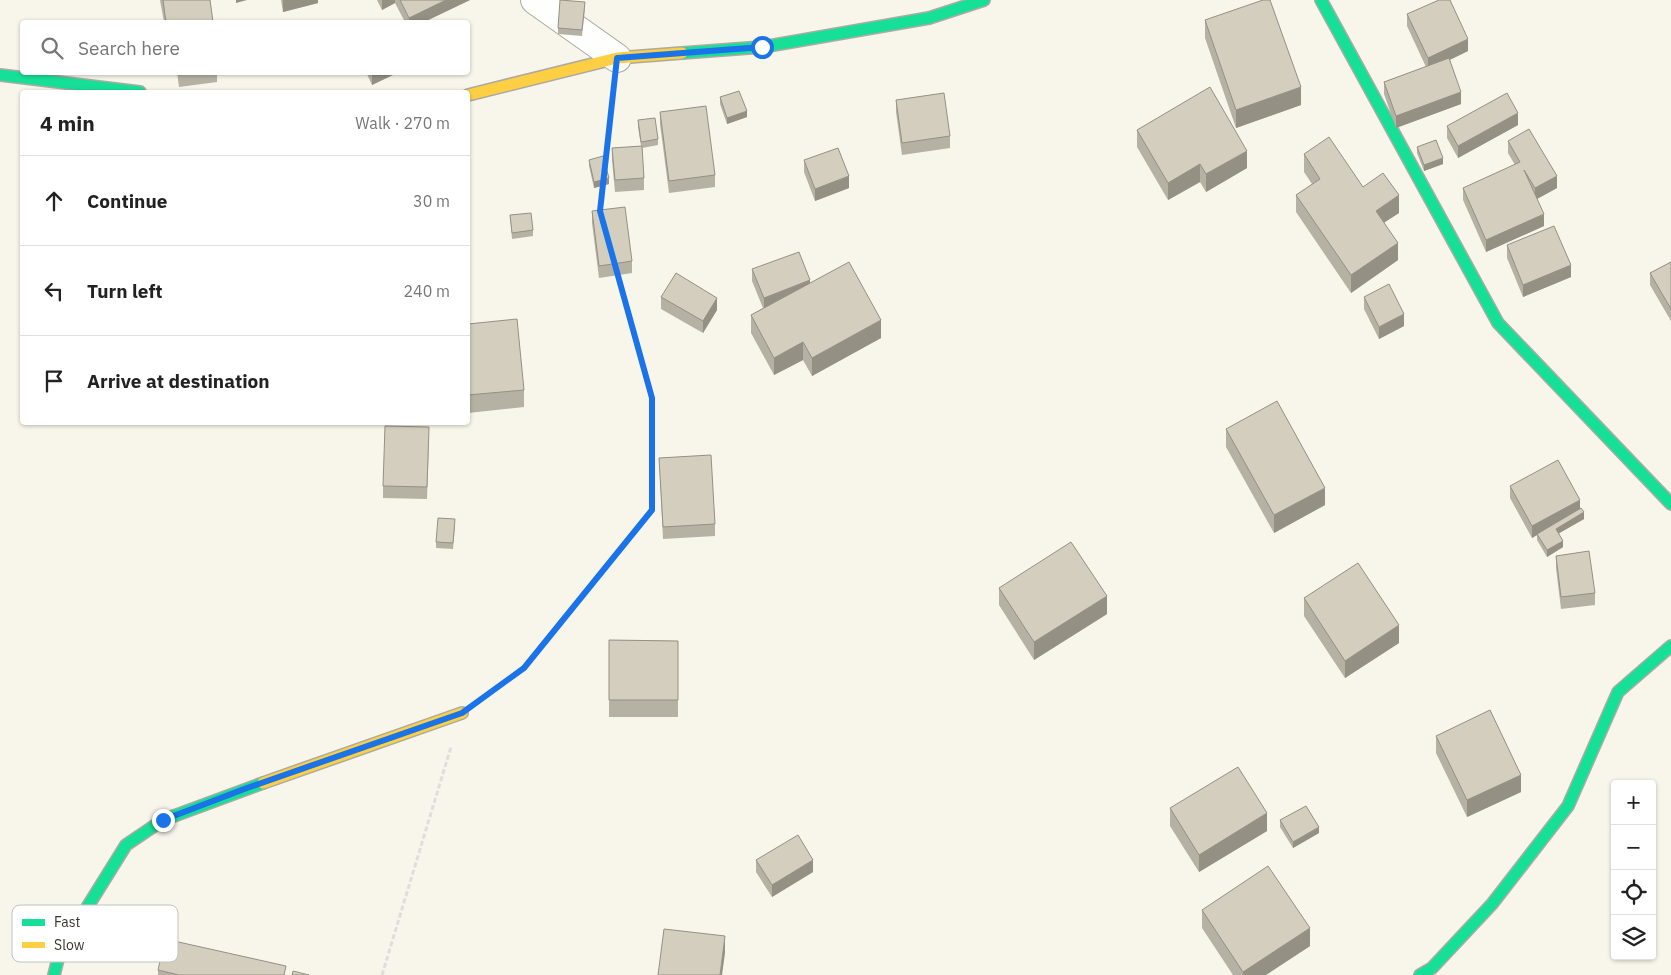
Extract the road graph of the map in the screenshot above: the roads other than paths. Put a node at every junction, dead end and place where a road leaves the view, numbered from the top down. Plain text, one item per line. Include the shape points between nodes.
1 (535, 0) edge
2 (984, 0) edge
3 (1321, 0) edge
4 (617, 58) junction
5 (0, 75) edge
6 (124, 90) edge
7 (470, 95) edge
8 (1671, 504) edge
9 (1671, 646) edge
10 (462, 713) road end
11 (89, 905) edge
12 (57, 962) edge
13 (54, 975) edge
14 (1420, 975) edge

1 - 4 street
2 - 4 street via 929,18 762,47
3 - 8 street via 1498,323
4 - 7 street
5 - 6 street
9 - 14 street via 1618,692 1568,806 1492,904 1432,968
10 - 11 street via 163,820 126,845
12 - 13 street

